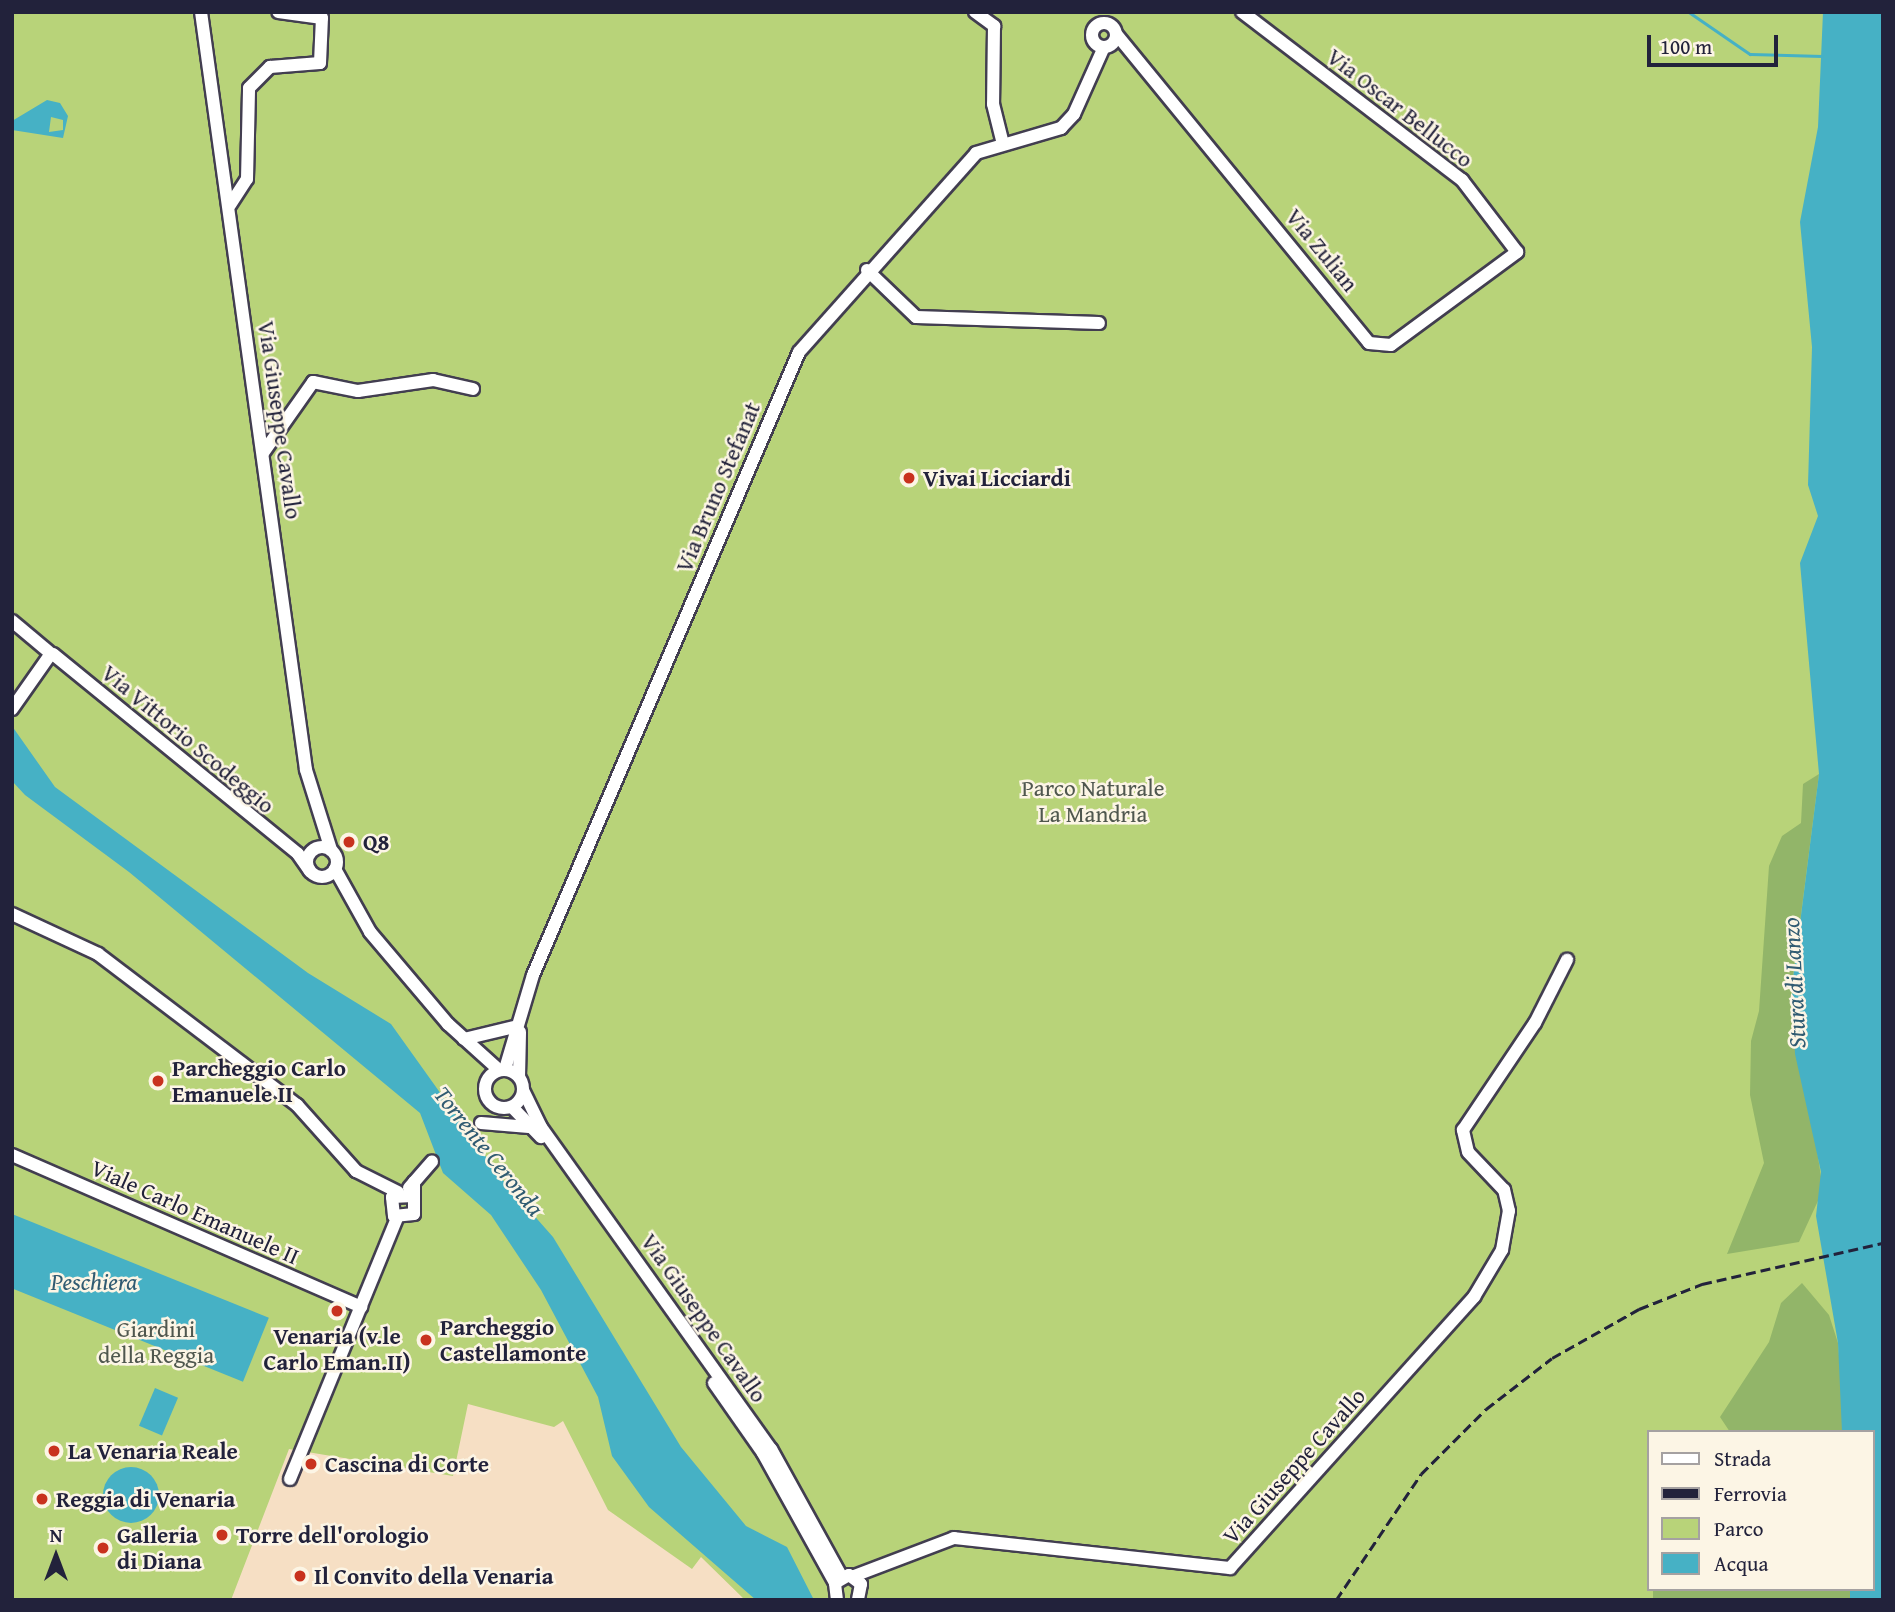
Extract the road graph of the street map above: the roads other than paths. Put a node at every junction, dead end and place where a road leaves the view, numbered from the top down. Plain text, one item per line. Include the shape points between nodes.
1 (201, 12) edge
2 (278, 12) edge
3 (975, 12) edge
4 (1096, 12) edge
5 (1242, 12) edge
6 (1102, 20) edge
7 (1107, 43) junction
8 (1003, 144) junction
9 (230, 205) junction
10 (1517, 252) joint
11 (867, 271) junction
12 (1099, 323) dead end
13 (473, 389) dead end
14 (263, 453) junction
15 (12, 621) edge
16 (51, 654) junction
17 (12, 709) edge
18 (314, 851) junction
19 (330, 873) junction
20 (12, 914) edge
21 (1567, 960) dead end
22 (522, 1010) junction
23 (448, 1024) junction
24 (514, 1027) junction
25 (464, 1039) junction
26 (502, 1070) junction
27 (519, 1077) junction
28 (486, 1080) junction
29 (523, 1090) junction
30 (501, 1106) junction
31 (536, 1130) junction
32 (12, 1155) edge
33 (432, 1162) dead end
34 (373, 1182) junction
35 (408, 1190) junction
36 (389, 1203) junction
37 (397, 1218) junction
38 (361, 1307) junction
39 (290, 1479) dead end
40 (848, 1580) junction
41 (859, 1599) edge
42 (837, 1600) edge

1 - 9 street, Via Giuseppe Cavallo
2 - 9 street via 322,18 320,63 270,67 249,88 247,179
3 - 8 street via 994,26 993,104
4 - 6 street
5 - 10 street, Via Oscar Bellucco via 1462,180
6 - 7 street, Via Bruno Stefanat
6 - 7 street
7 - 8 street, Via Bruno Stefanat via 1061,128
7 - 10 street, Via Zulian via 1128,47 1369,342 1391,345
8 - 11 street, Via Bruno Stefanat via 976,153
9 - 14 street, Via Giuseppe Cavallo
11 - 12 street via 916,317
11 - 22 street, Via Bruno Stefanat via 799,352
13 - 14 street via 433,380 358,391 313,382
14 - 18 street, Via Giuseppe Cavallo via 306,770 320,832
15 - 16 street, Via Vittorio Scodeggio
16 - 17 street
16 - 18 street, Via Vittorio Scodeggio
18 - 19 street
18 - 19 street via 310,871
19 - 23 street via 370,932
20 - 34 street via 123,973 297,1105
21 - 40 street, Via Giuseppe Cavallo via 1535,1023 1463,1130 1468,1152 1504,1190 1509,1211 1502,1250 1474,1297 1230,1568 954,1538 896,1556
22 - 24 street, Via Bruno Stefanat
22 - 27 street, Via Bruno Stefanat
23 - 25 street
23 - 28 street
24 - 25 street
24 - 26 street, Via Bruno Stefanat
25 - 26 street
26 - 27 street
26 - 28 street
27 - 29 street, Via Giuseppe Cavallo
28 - 30 street
29 - 30 street
29 - 40 street, Via Giuseppe Cavallo via 541,1127 771,1449
30 - 31 street, Via Giuseppe Cavallo
30 - 31 street via 479,1125 518,1122
31 - 40 street, Via Giuseppe Cavallo
32 - 38 street, Viale Carlo Emanuele II
33 - 35 street
34 - 35 street
34 - 36 street
35 - 36 street
35 - 37 street via 414,1214
36 - 37 street
37 - 38 street
38 - 39 street
40 - 41 street
40 - 42 street

